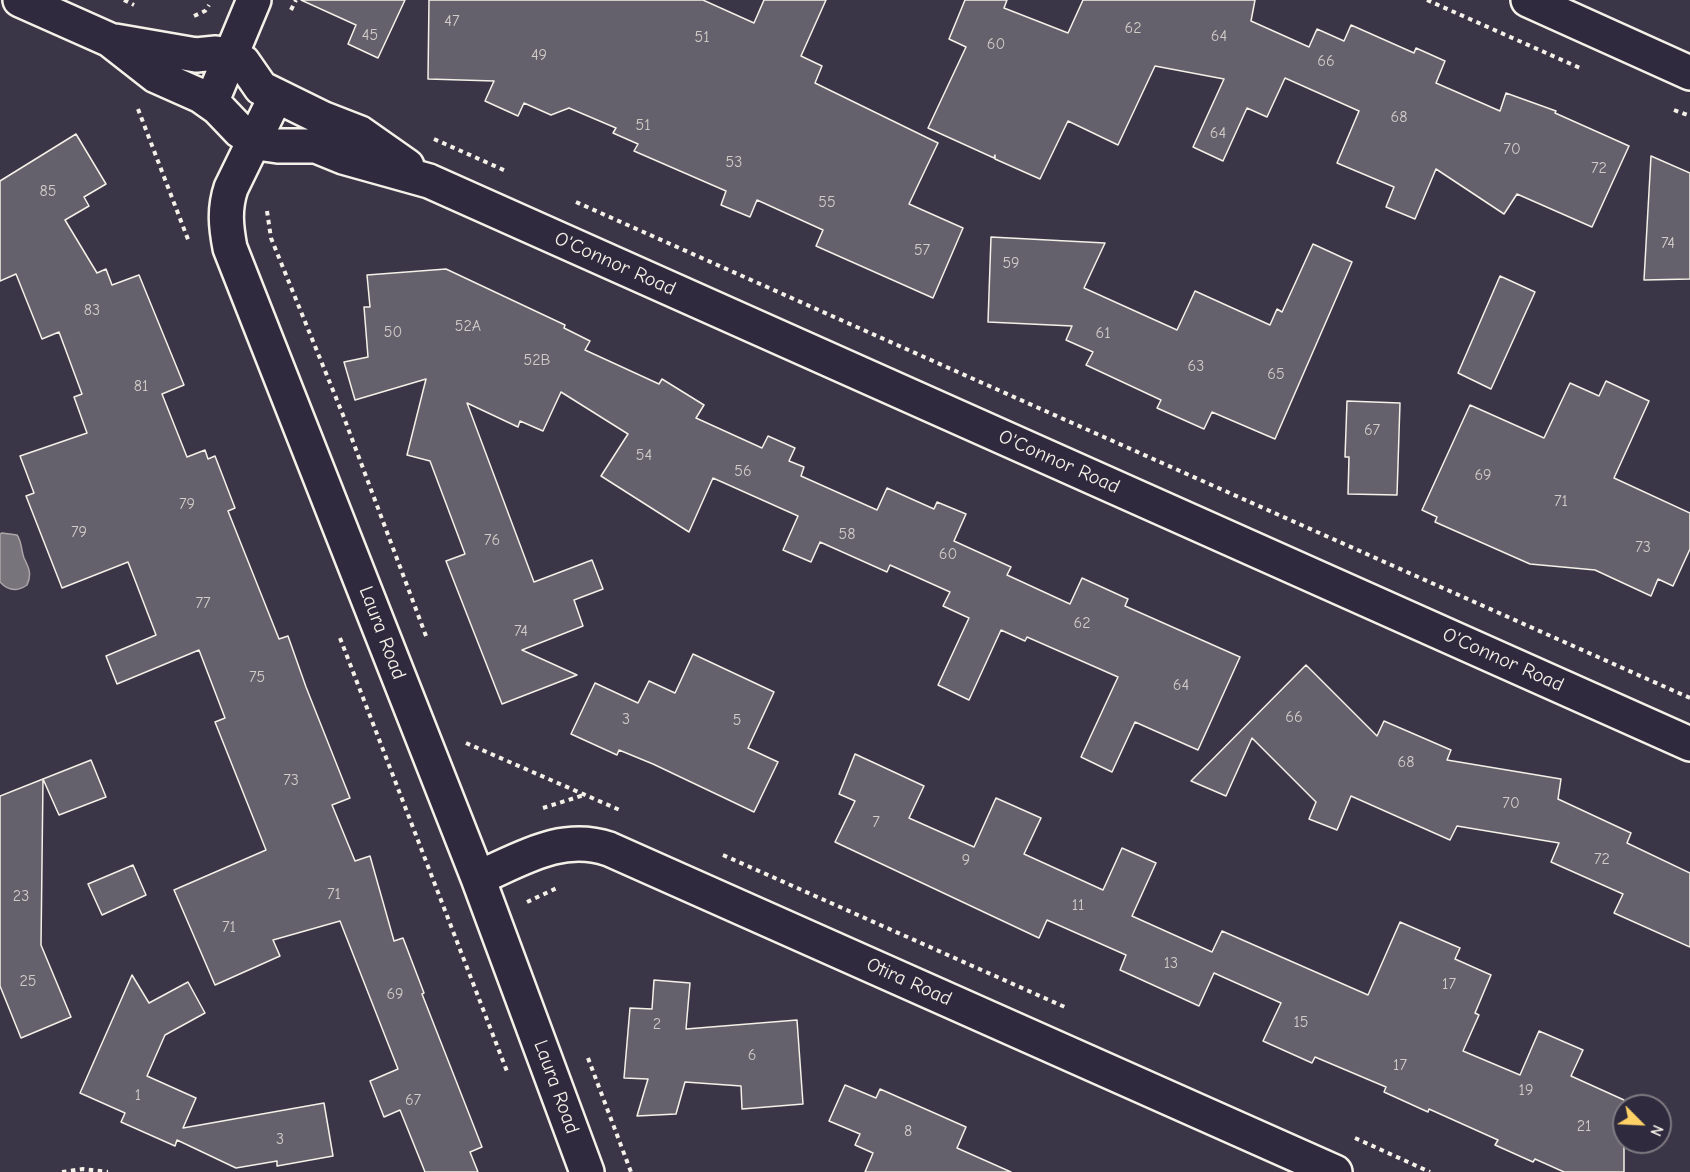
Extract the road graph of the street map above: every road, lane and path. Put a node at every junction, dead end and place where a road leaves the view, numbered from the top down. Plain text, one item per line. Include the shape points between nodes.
1 (20, 0) edge
2 (254, 0) edge
3 (1427, 0) edge
4 (1528, 0) edge
5 (110, 40) junction
6 (230, 55) junction
7 (1580, 68) dead end
8 (1690, 73) edge
9 (276, 96) junction
10 (211, 104) junction
11 (1668, 107) dead end
12 (1690, 116) edge
13 (426, 135) dead end
14 (253, 140) junction
15 (511, 173) dead end
16 (429, 181) junction
17 (576, 202) dead end
18 (266, 207) dead end
19 (429, 645) dead end
20 (1690, 698) edge
21 (462, 732) dead end
22 (1690, 744) edge
23 (470, 753) dead end
24 (478, 878) junction
25 (62, 1172) edge
26 (108, 1172) edge
27 (587, 1172) edge
28 (1335, 1172) edge

1 - 5 street, O'Connor Road
2 - 6 street
3 - 7 path
4 - 8 street
5 - 6 street, O'Connor Road via 196,55
5 - 10 street, O'Connor Road via 156,76
6 - 9 street, O'Connor Road via 243,62 261,88
6 - 10 street
9 - 14 street, Laura Road
9 - 16 street, O'Connor Road via 360,133
10 - 14 street, O'Connor Road
11 - 12 path
13 - 15 path
14 - 16 street, O'Connor Road via 278,146 316,146
14 - 24 street, Laura Road via 226,202 231,248
16 - 22 street, O'Connor Road
17 - 20 path
18 - 19 path via 271,238 343,415
21 - 23 path
24 - 27 street, Laura Road
24 - 28 street, Otira Road via 559,845 584,843 609,849
25 - 26 path

